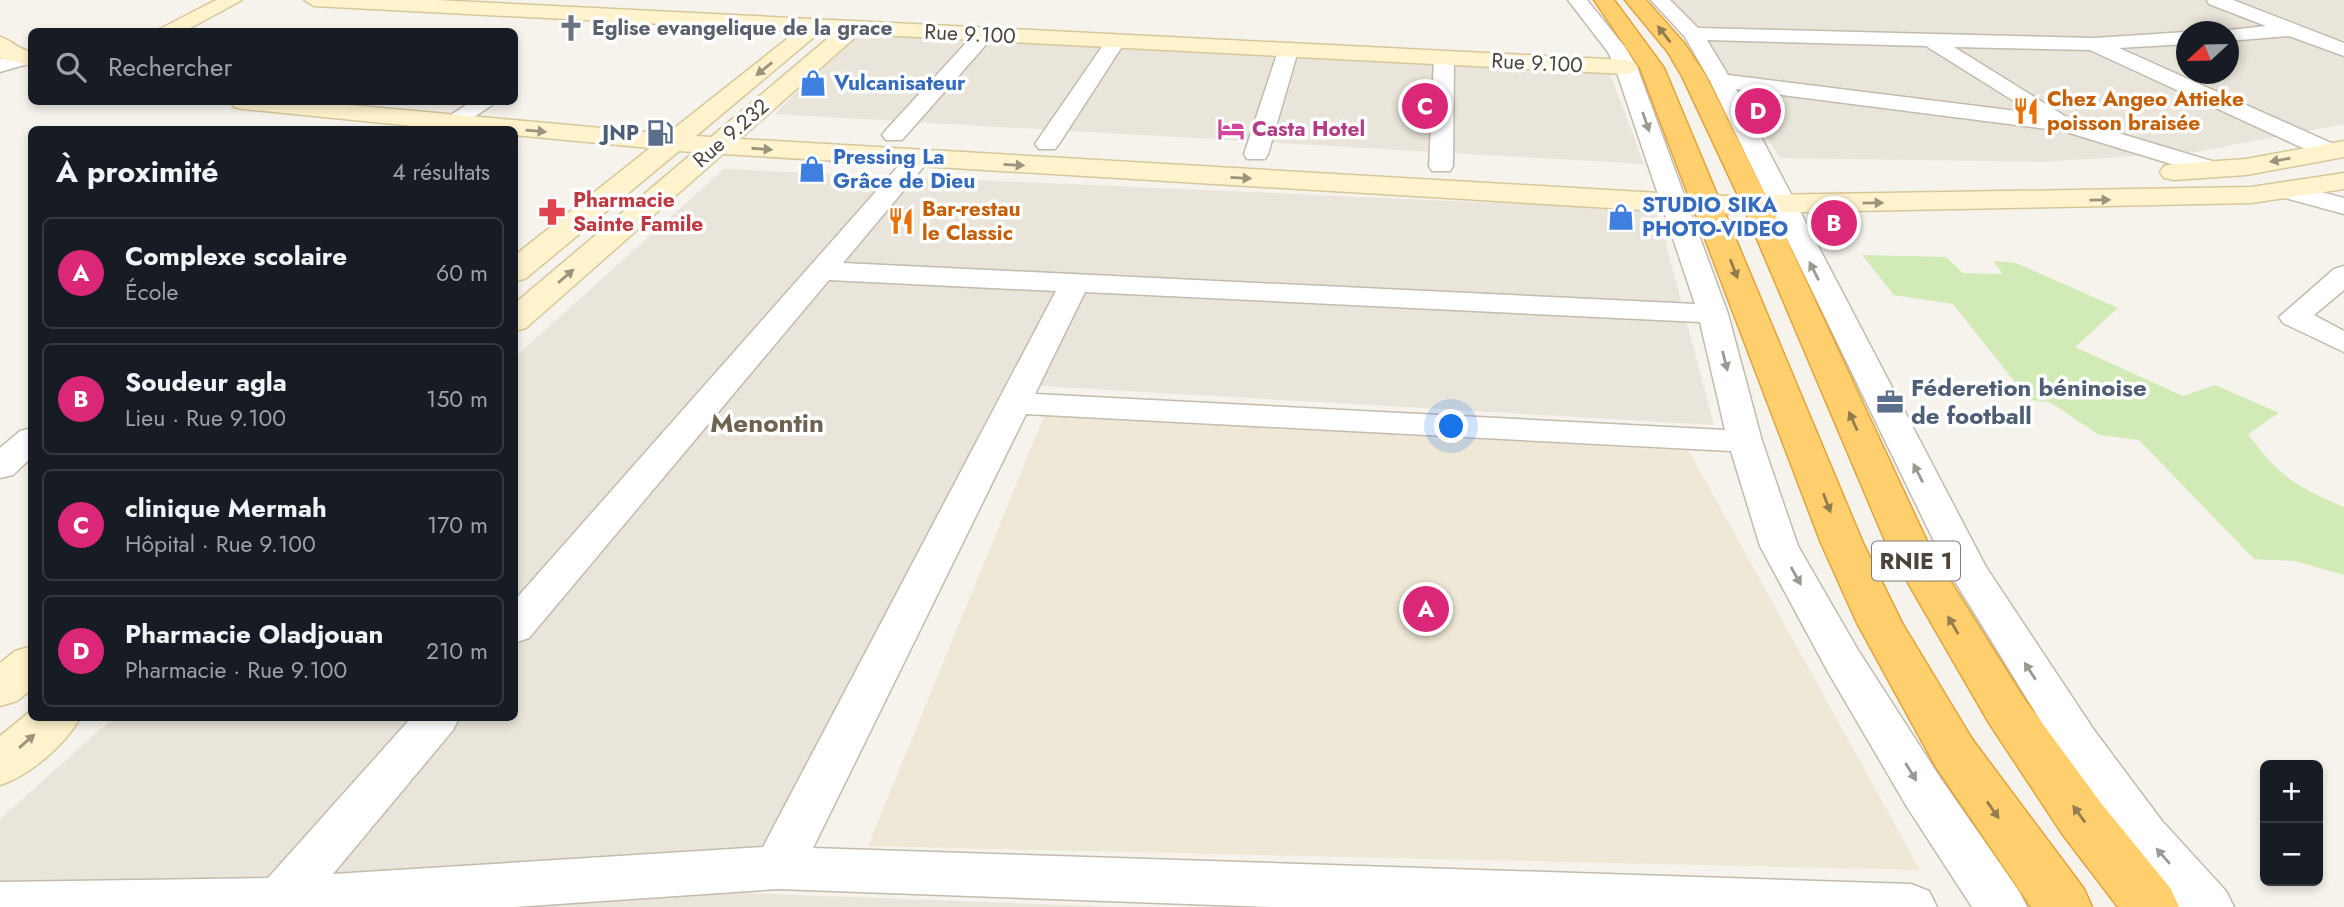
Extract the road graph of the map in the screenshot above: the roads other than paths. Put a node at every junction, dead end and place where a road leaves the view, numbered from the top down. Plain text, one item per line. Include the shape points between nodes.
1 (232, 0) edge
2 (314, 0) edge
3 (1577, 0) edge
4 (1604, 0) edge
5 (1635, 0) edge
6 (1660, 0) edge
7 (2216, 0) edge
8 (816, 26) junction
9 (173, 28) edge
10 (853, 28) junction
11 (2294, 30) junction
12 (1693, 34) junction
13 (2239, 34) edge
14 (984, 35) junction
15 (2176, 39) edge
16 (1931, 41) junction
17 (1115, 42) junction
18 (0, 44) edge
19 (2094, 44) junction
20 (2344, 50) edge
21 (1288, 51) junction
22 (1444, 58) junction
23 (28, 59) edge
24 (0, 66) edge
25 (1626, 67) junction
26 (1721, 81) junction
27 (303, 105) edge
28 (443, 112) edge
29 (697, 123) junction
30 (2066, 124) junction
31 (738, 127) junction
32 (894, 135) junction
33 (676, 143) junction
34 (1047, 144) junction
35 (718, 146) junction
36 (2336, 150) edge
37 (1256, 154) junction
38 (918, 159) junction
39 (1441, 166) junction
40 (2216, 170) junction
41 (2344, 181) edge
42 (2287, 191) junction
43 (1725, 192) junction
44 (2344, 206) edge
45 (518, 269) edge
46 (822, 271) junction
47 (1074, 285) junction
48 (2337, 290) edge
49 (1713, 314) junction
50 (518, 318) edge
51 (2344, 343) edge
52 (1014, 403) junction
53 (1745, 440) junction
54 (28, 442) edge
55 (0, 467) edge
56 (518, 623) edge
57 (28, 666) edge
58 (0, 688) edge
59 (51, 721) edge
60 (434, 721) edge
61 (0, 765) edge
62 (778, 868) junction
63 (280, 900) junction
64 (0, 905) edge
65 (1911, 907) edge
66 (2001, 907) edge
67 (2064, 907) edge
68 (2151, 907) edge
69 (2208, 907) edge

1 - 9 street
2 - 8 street, Rue 9.100
3 - 25 street
4 - 43 highway, RNIE 1 via 1652,68
43 -> 5 highway, RNIE 1 via 1694,76
6 - 12 street
7 - 11 street
8 - 10 street, Rue 9.100
8 -> 29 street, Rue 9.232
10 - 14 street, Rue 9.100
10 - 31 street, Rue 9.232
11 - 13 street
11 - 20 street
12 - 16 street
12 - 26 street
14 - 17 street, Rue 9.100
14 - 32 street
15 - 19 street
16 - 19 street
16 - 30 street
17 - 21 street, Rue 9.100
17 - 34 street
18 - 23 street via 7,53
19 - 36 street
21 - 22 street, Rue 9.100
21 - 37 street
22 - 25 street, Rue 9.100
22 - 39 street
23 - 24 street
25 -> 43 street
26 - 30 street
26 - 43 street
27 - 28 street
28 - 29 street via 481,105
28 -> 33 street
29 - 31 street
29 - 33 street, Rue 9.232
30 - 40 street
31 - 32 street
31 - 35 street, Rue 9.232
32 - 34 street
33 - 35 street
33 - 45 street, Rue 9.232
34 - 37 street
35 -> 38 street
50 -> 35 street, Rue 9.232
36 -> 40 street
37 - 39 street
38 -> 43 street
38 - 46 street
39 - 43 street
40 - 43 street
41 - 42 street
43 -> 42 street via 2094,200
42 - 44 street
43 - 49 street
43 -> 67 highway, RNIE 1 via 1837,530 1877,620 1921,701 1993,811
68 -> 43 highway, RNIE 1 via 2006,710 1910,550
69 -> 43 street via 2145,835 2078,743
46 - 47 street
46 - 56 street
47 - 49 street
47 - 52 street
48 - 51 street via 2294,317
49 -> 53 street
52 - 53 street
52 - 62 street
53 -> 66 street via 1786,558 1910,771
54 - 55 street
57 - 58 street
61 -> 59 street
60 - 63 street
62 - 63 street
62 - 65 street
63 - 64 street

